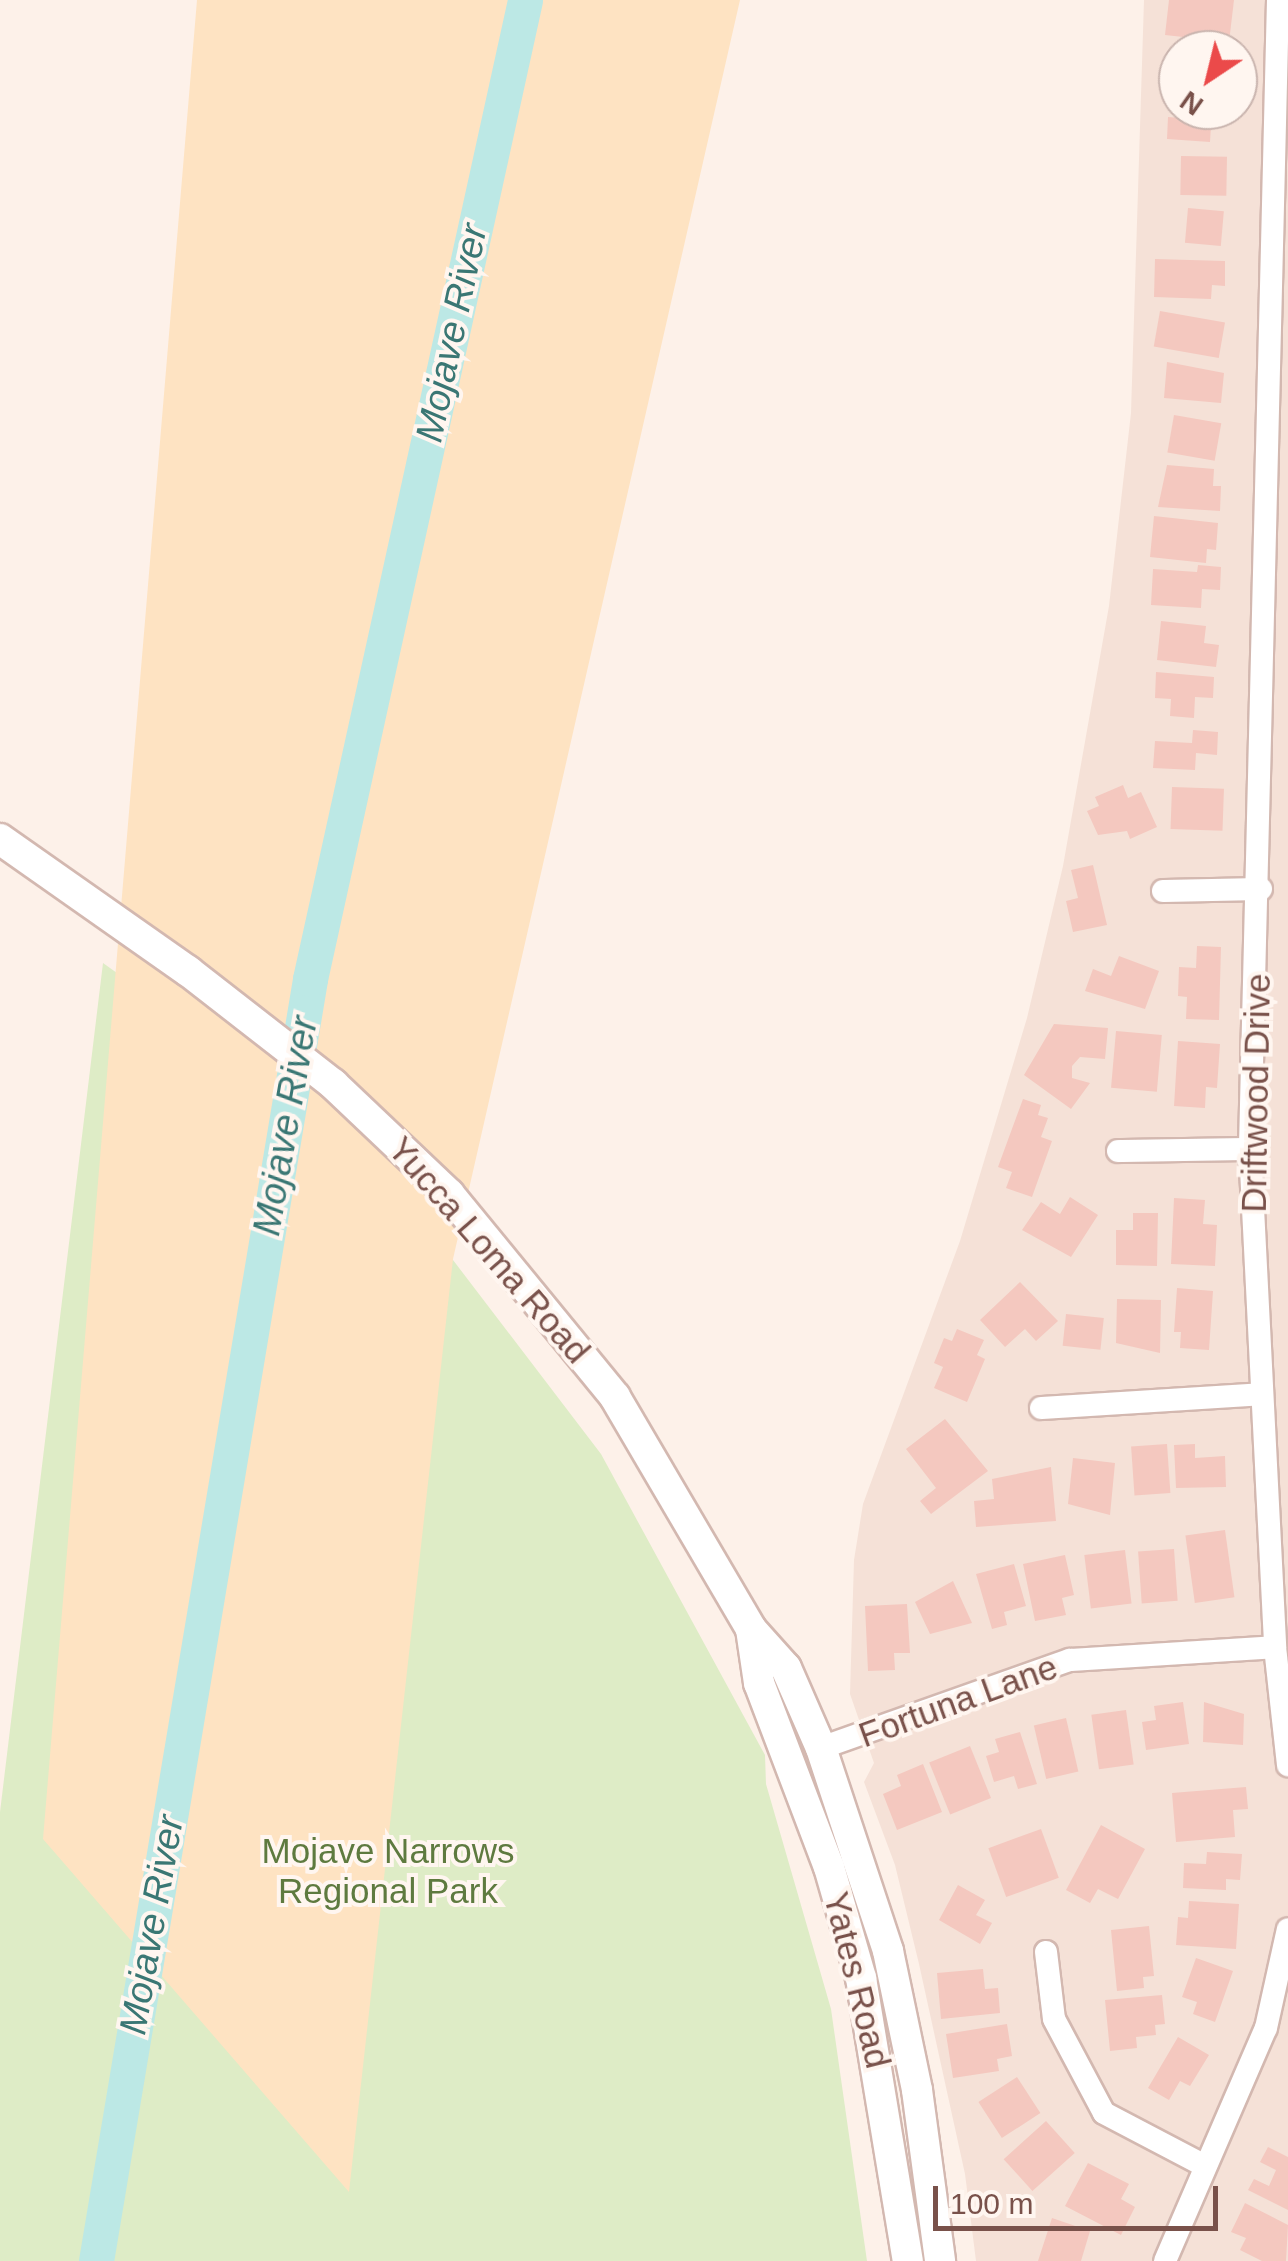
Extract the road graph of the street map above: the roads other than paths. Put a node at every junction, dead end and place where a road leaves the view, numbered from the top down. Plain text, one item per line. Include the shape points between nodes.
1 (1278, 0) edge
2 (0, 840) edge
3 (1261, 889) junction
4 (1163, 891) dead end
5 (1250, 1149) junction
6 (1118, 1151) dead end
7 (1262, 1394) junction
8 (1041, 1408) dead end
9 (751, 1628) junction
10 (1275, 1647) junction
11 (770, 1708) joint
12 (816, 1735) junction
13 (1288, 1765) edge
14 (1288, 1929) edge
15 (1046, 1952) dead end
16 (1203, 2166) junction
17 (908, 2261) edge
18 (940, 2261) edge
19 (1164, 2261) edge

1 - 3 street, Driftwood Drive
2 - 9 main road, Yucca Loma Road via 266,1028 450,1194 615,1397
3 - 4 street
3 - 5 street, Driftwood Drive
5 - 6 street
5 - 7 street, Driftwood Drive
7 - 8 street
7 - 10 street, Driftwood Drive
9 - 11 main road, Yucca Loma Road
9 - 12 main road, Yucca Loma Road via 786,1668
10 - 12 street, Fortuna Lane via 1070,1660
10 - 13 street, Driftwood Drive
11 - 17 main road, Yates Road via 861,1978
12 - 18 main road, Yates Road via 888,1951 917,2090
14 - 16 street via 1266,2028
15 - 16 street via 1054,2019 1104,2112
16 - 19 street

